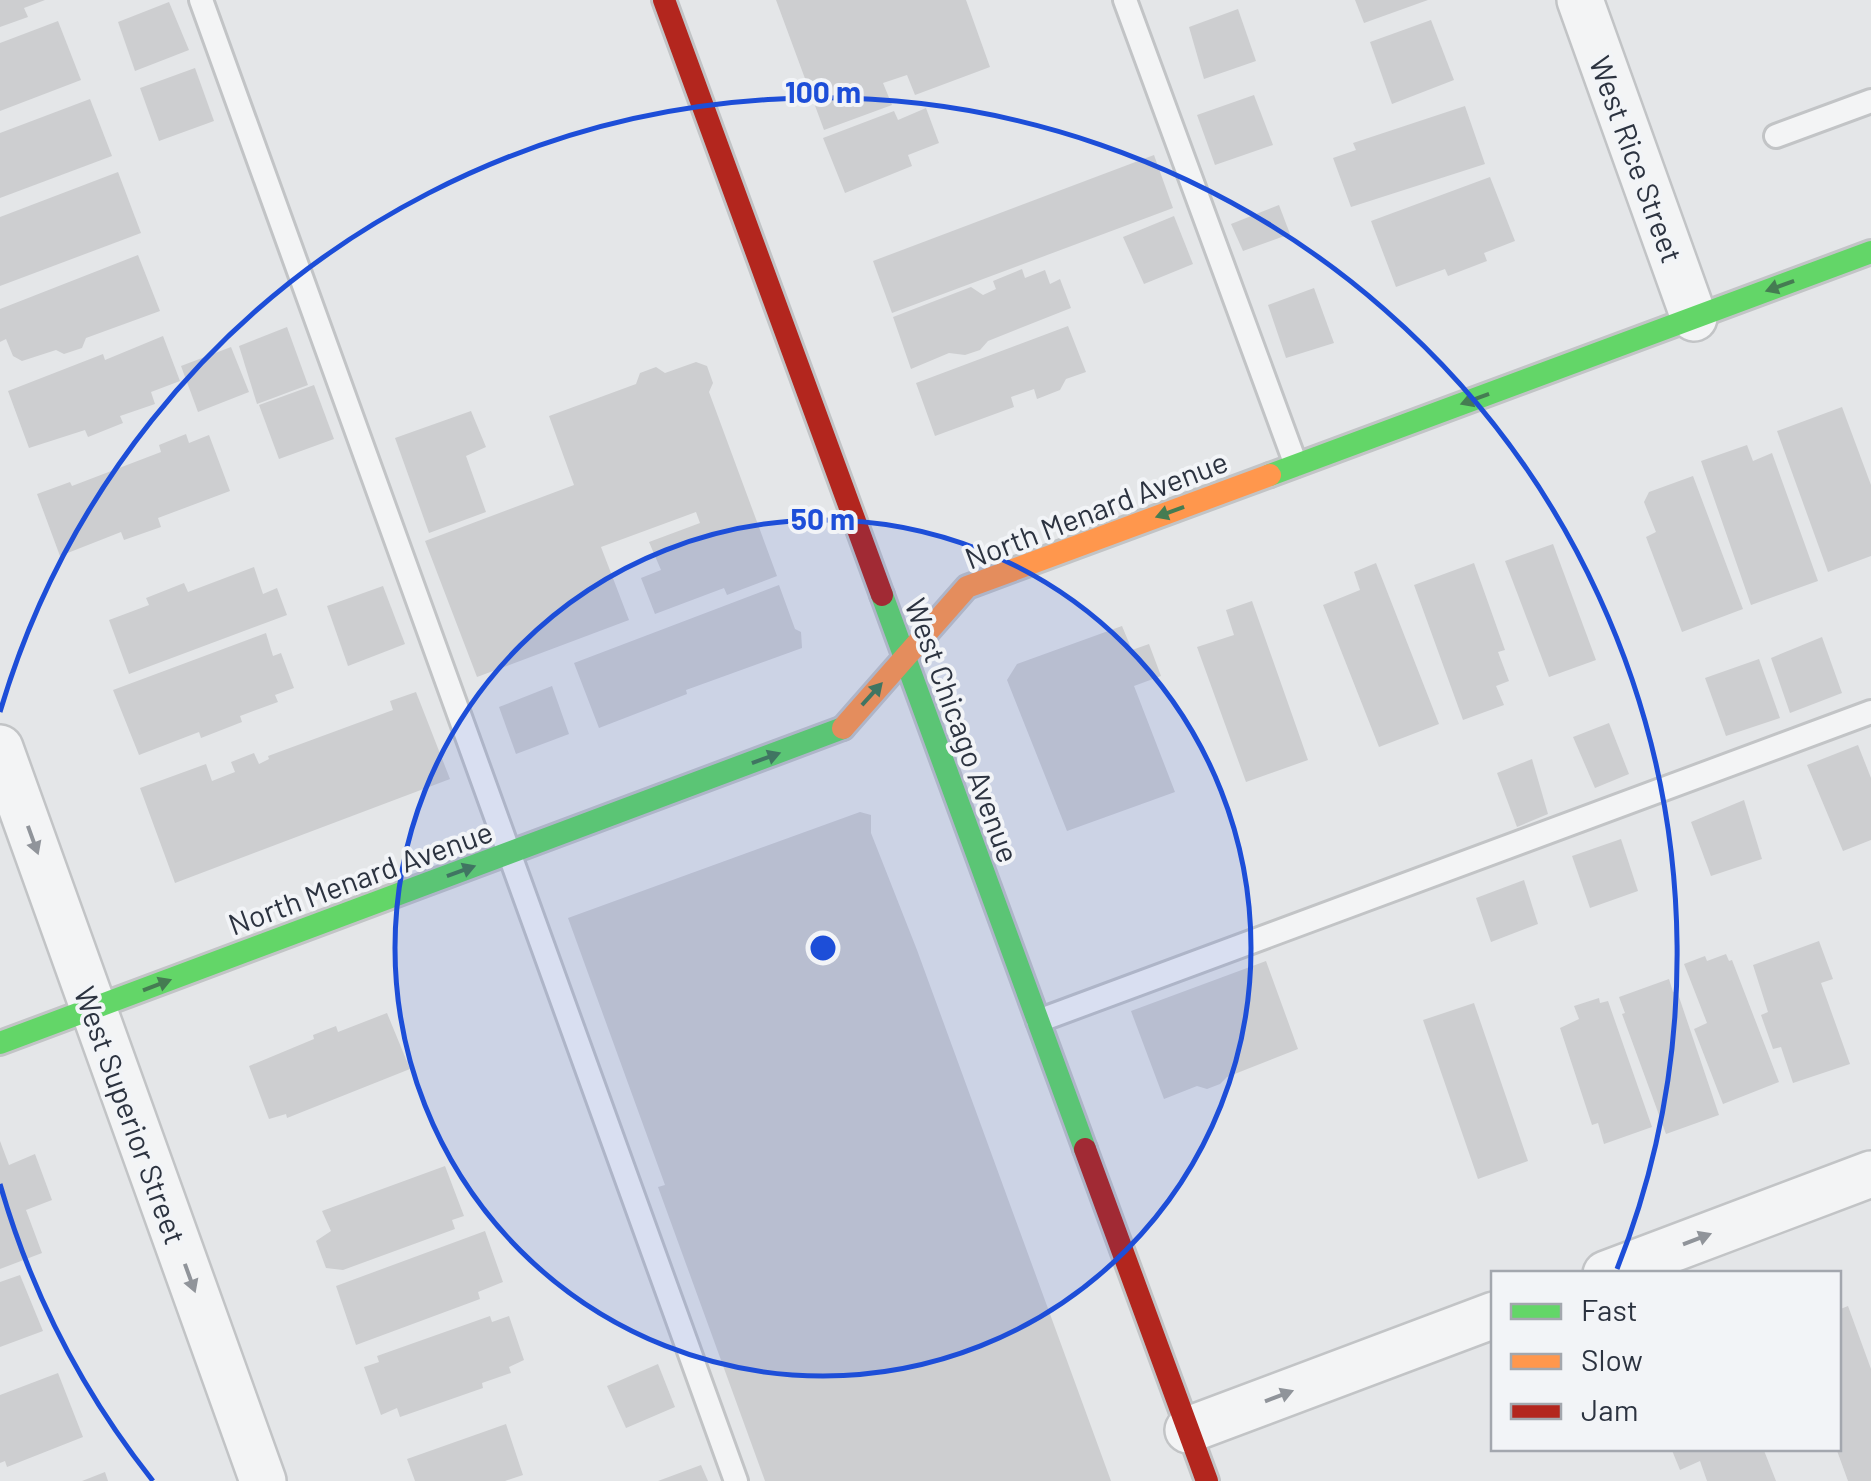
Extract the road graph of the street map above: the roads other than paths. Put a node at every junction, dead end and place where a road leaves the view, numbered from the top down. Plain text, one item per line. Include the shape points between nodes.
1 (201, 0) edge
2 (664, 0) edge
3 (1124, 0) edge
4 (1580, 0) edge
5 (1871, 102) edge
6 (1776, 136) dead end
7 (1871, 252) edge
8 (1694, 318) junction
9 (1296, 466) junction
10 (905, 657) junction
11 (1871, 712) edge
12 (0, 748) edge
13 (509, 854) junction
14 (94, 1008) junction
15 (1038, 1022) junction
16 (0, 1043) edge
17 (1871, 1174) edge
18 (1614, 1271) edge
19 (1491, 1317) edge
20 (1188, 1430) junction
21 (263, 1481) edge
22 (736, 1481) edge
23 (1207, 1481) edge

1 - 13 lane
2 - 10 street, West Chicago Avenue
3 - 9 lane
4 - 8 street, West Rice Street
5 - 6 lane
7 -> 8 street, North Menard Avenue
8 -> 9 street, North Menard Avenue
9 -> 10 street, North Menard Avenue via 968,588
13 -> 10 street, North Menard Avenue via 840,730
10 - 15 street, West Chicago Avenue
11 - 15 lane
12 -> 14 street, West Superior Street
14 -> 13 street, North Menard Avenue
13 - 22 lane
14 - 16 street, North Menard Avenue
14 -> 21 street, West Superior Street
15 - 20 street, West Chicago Avenue
18 -> 17 street
20 -> 19 street
20 - 23 street, West Chicago Avenue

